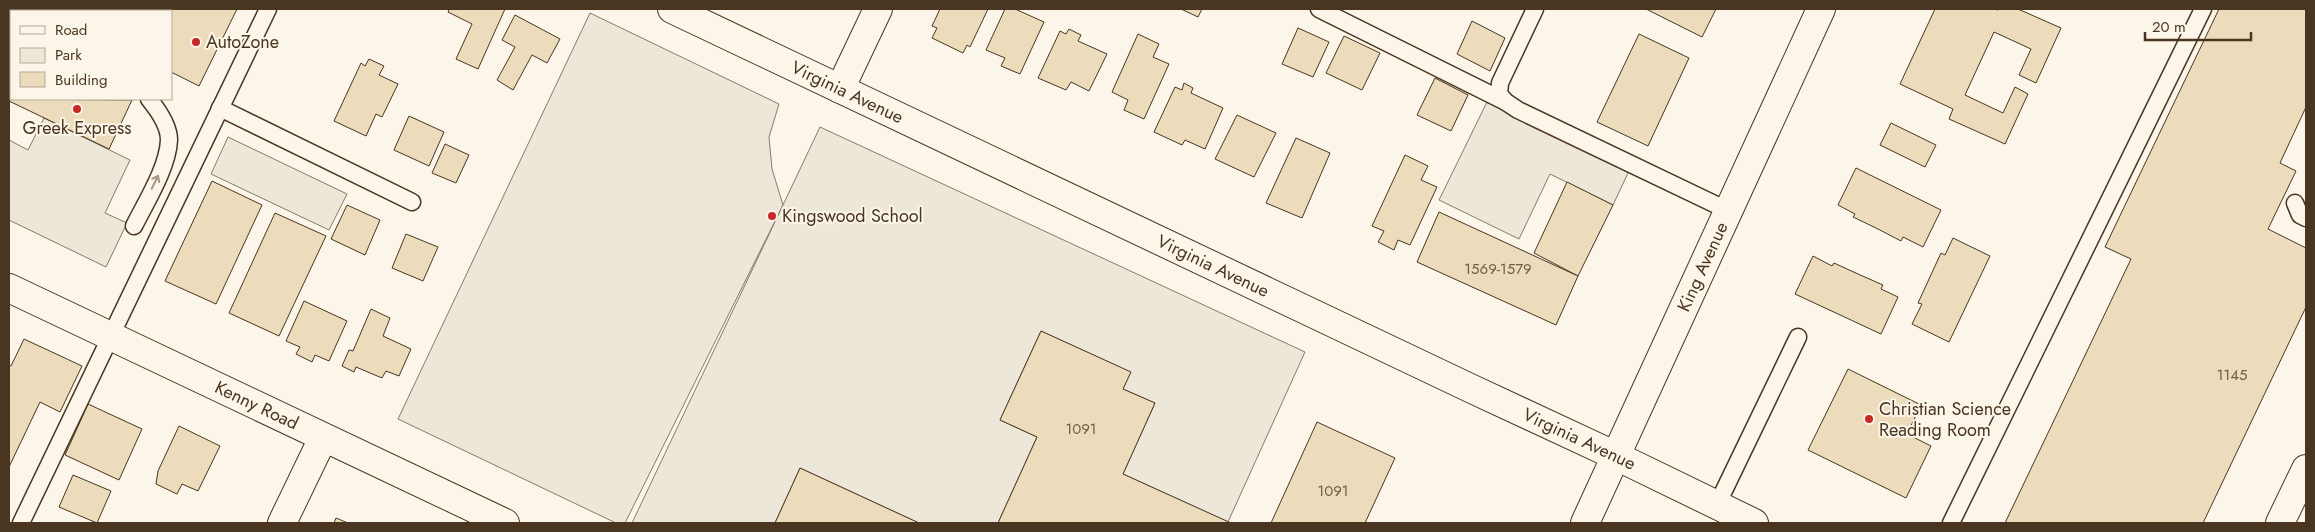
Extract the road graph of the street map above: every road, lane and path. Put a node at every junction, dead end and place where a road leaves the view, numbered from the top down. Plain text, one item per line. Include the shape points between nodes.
1 (268, 9) edge
2 (672, 9) edge
3 (878, 9) edge
4 (1319, 9) edge
5 (1535, 9) edge
6 (1821, 9) edge
7 (2203, 9) edge
8 (840, 89) junction
9 (150, 100) edge
10 (1506, 102) junction
11 (220, 108) junction
12 (412, 202) dead end
13 (2295, 203) dead end
14 (1729, 211) junction
15 (2306, 218) edge
16 (134, 226) dead end
17 (9, 288) edge
18 (110, 337) junction
19 (1798, 337) dead end
20 (323, 438) junction
21 (1616, 456) junction
22 (2306, 469) edge
23 (1717, 505) junction
24 (21, 523) edge
25 (282, 523) edge
26 (504, 523) edge
27 (1585, 523) edge
28 (1754, 523) edge
29 (1950, 523) edge
30 (2280, 523) edge

1 - 11 lane
2 - 8 street, Virginia Avenue
3 - 8 street
4 - 10 lane
5 - 10 lane via 1500,83 1500,94
6 - 14 street, King Avenue
7 - 29 lane
8 - 21 street, Virginia Avenue
16 -> 9 lane via 165,161 169,139 162,117
10 - 14 lane
11 - 12 lane
11 - 18 lane
13 - 15 lane via 2300,215
14 - 21 street, King Avenue
17 - 18 street, Kenny Road
18 - 20 street, Kenny Road
18 - 24 lane
19 - 23 lane
20 - 25 street
20 - 26 street, Kenny Road
21 - 23 street, Virginia Avenue
21 - 27 street, King Avenue
22 - 30 street
23 - 28 street, Virginia Avenue

